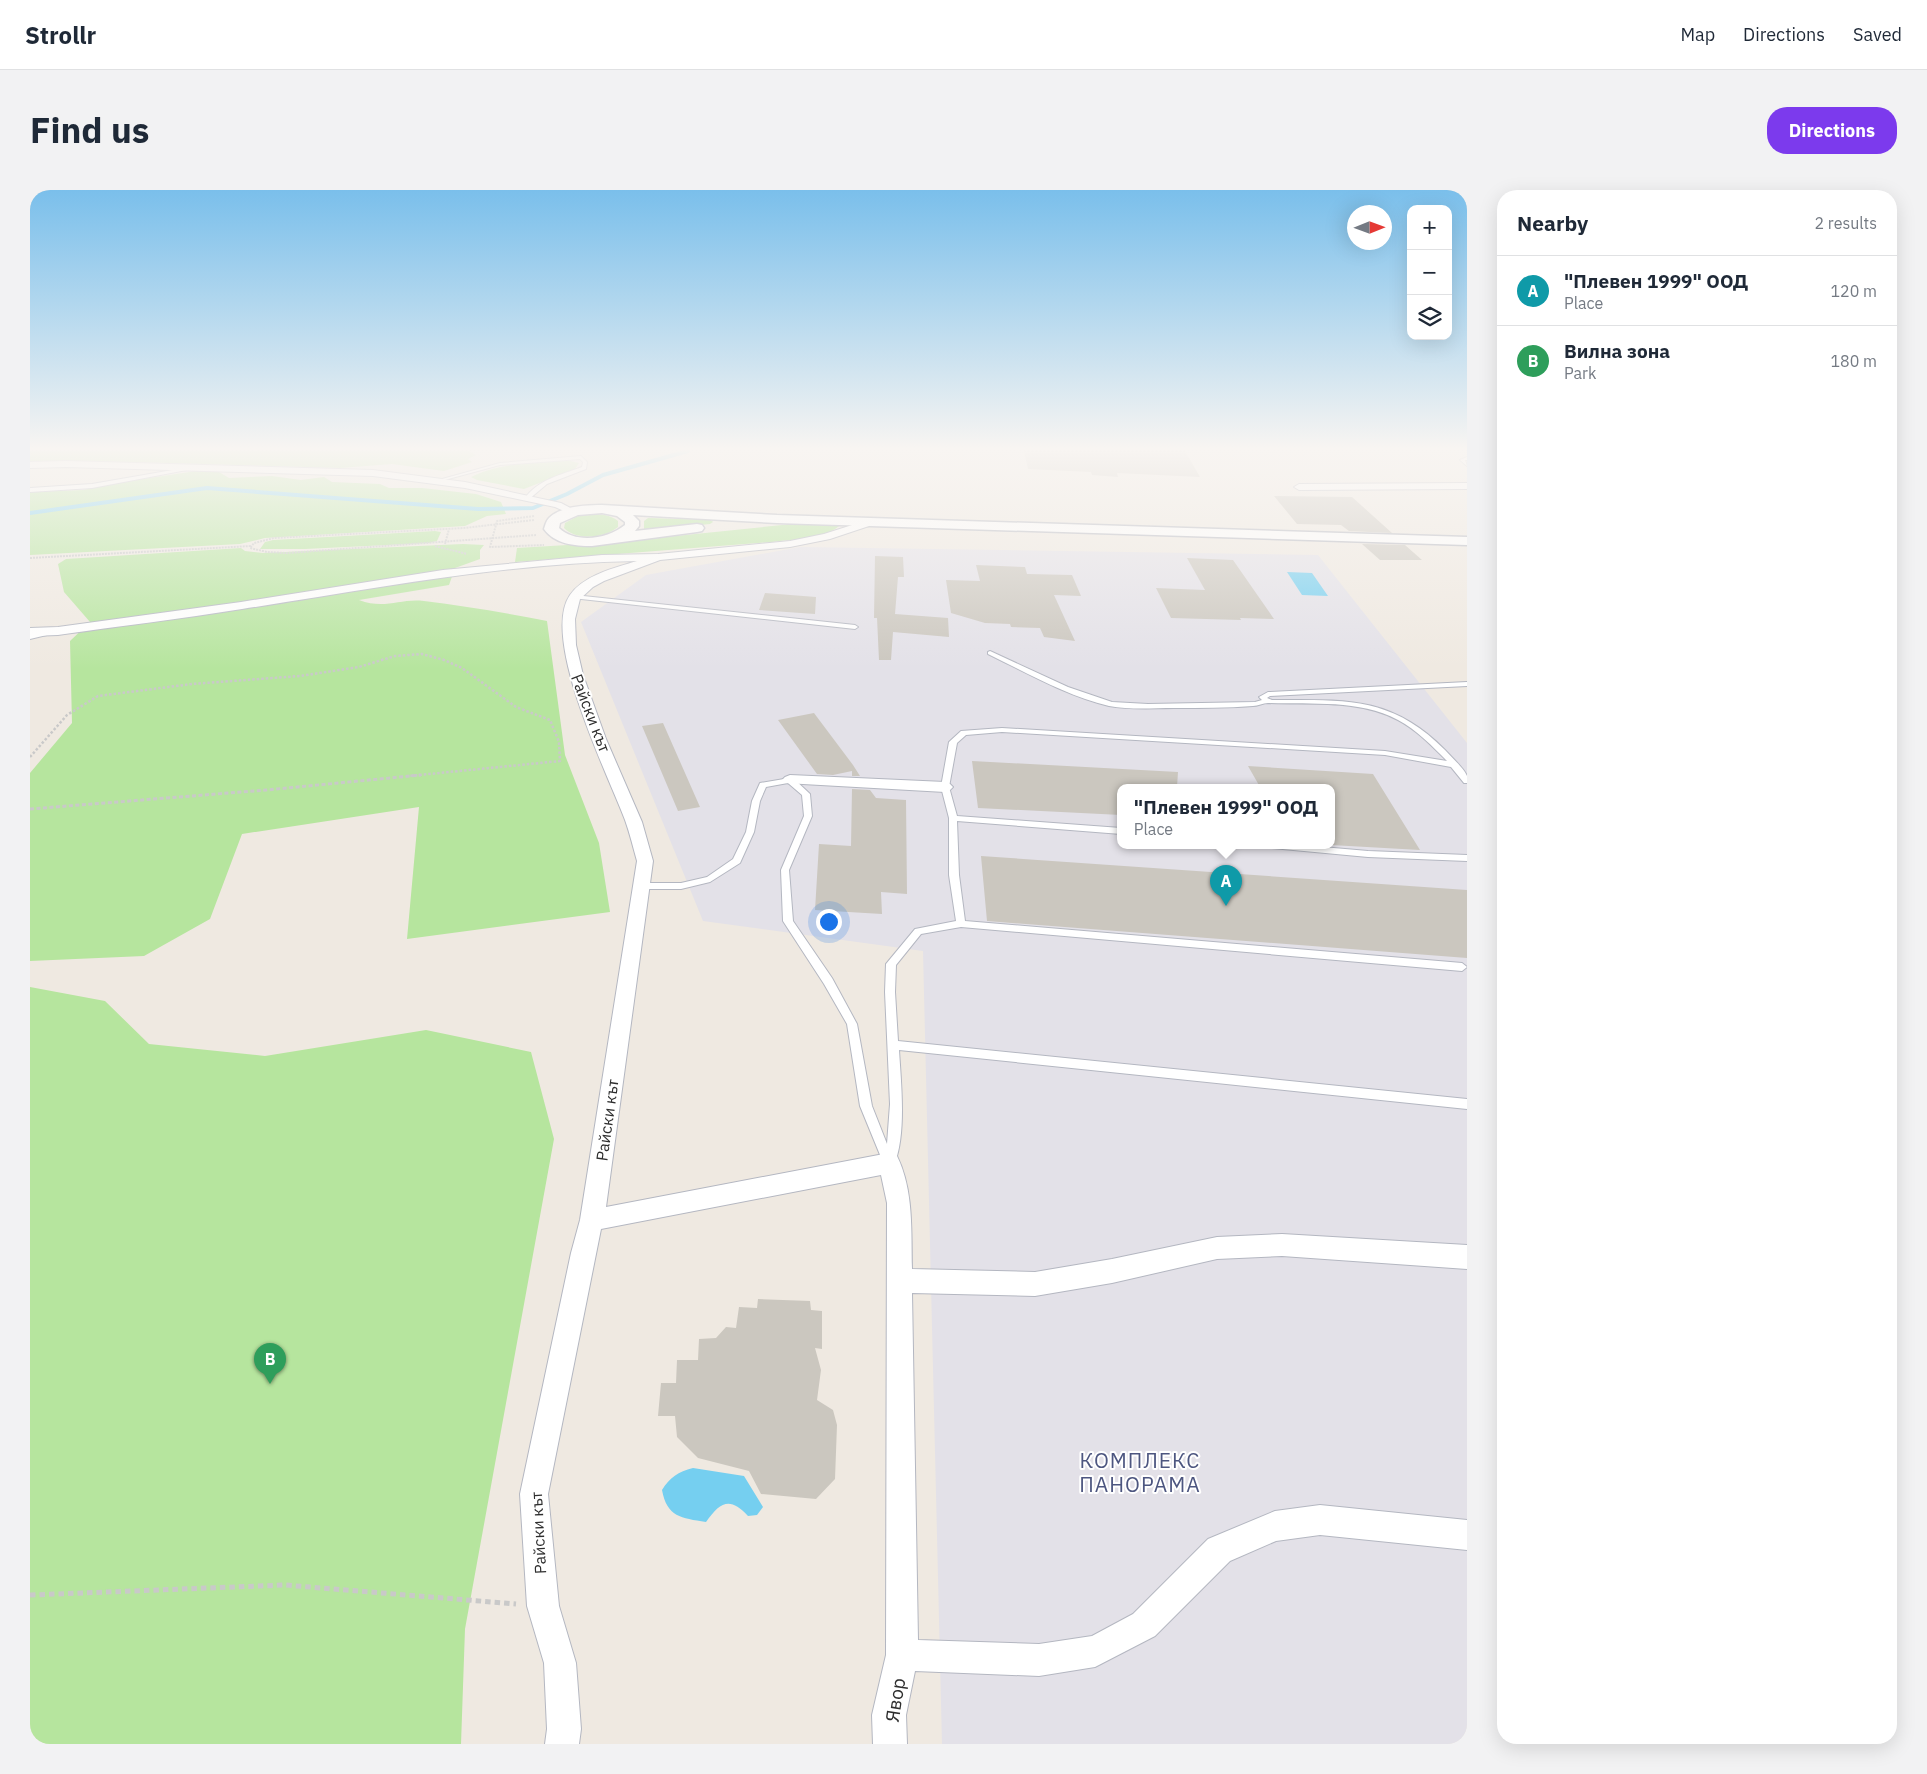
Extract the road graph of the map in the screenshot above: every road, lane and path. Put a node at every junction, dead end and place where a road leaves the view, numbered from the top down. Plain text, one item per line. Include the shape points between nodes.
1 (496, 524) joint
2 (553, 524) edge
3 (632, 524) edge
4 (738, 524) edge
5 (868, 524) edge
6 (920, 524) edge
7 (449, 529) junction
8 (554, 533) junction
9 (611, 538) junction
10 (492, 540) junction
11 (578, 541) junction
12 (1467, 541) edge
13 (445, 544) junction
14 (432, 545) junction
15 (251, 546) junction
16 (511, 547) junction
17 (502, 550) dead end
18 (470, 555) dead end
19 (30, 558) edge
20 (658, 558) junction
21 (574, 597) junction
22 (854, 627) dead end
23 (58, 631) junction
24 (30, 632) edge
25 (30, 637) edge
26 (990, 653) dead end
27 (1467, 684) edge
28 (1266, 701) junction
29 (30, 757) edge
30 (1454, 765) junction
31 (790, 780) junction
32 (1467, 781) edge
33 (945, 787) junction
34 (30, 809) edge
35 (953, 818) junction
36 (1117, 831) edge
37 (1315, 849) edge
38 (1467, 858) edge
39 (641, 886) junction
40 (961, 924) junction
41 (1462, 967) dead end
42 (894, 1045) junction
43 (1467, 1104) edge
44 (889, 1162) junction
45 (592, 1220) junction
46 (1467, 1257) edge
47 (900, 1281) junction
48 (1467, 1535) edge
49 (30, 1595) edge
50 (543, 1606) junction
51 (902, 1655) junction
52 (562, 1744) edge
53 (890, 1744) edge

1 - 7 path
1 - 10 path
2 - 8 street
3 - 9 street via 628,531
4 - 9 street
5 - 20 street via 808,541
6 - 12 street
7 - 13 path
7 - 15 path via 274,538
8 - 10 path
8 - 11 street
9 - 11 street
10 - 13 path
10 - 16 path via 490,547
11 - 16 path
13 - 14 path
14 - 15 path via 266,552 254,550
14 - 18 path
15 - 19 path
16 - 17 path
20 - 21 street via 598,580
20 - 23 street via 602,558 443,572 241,606
21 - 22 lane
21 - 39 street, Райски кът via 567,615 573,667 633,819 645,861
23 - 24 street
23 - 25 lane
26 - 28 lane via 1065,689 1111,704 1235,705
27 - 28 lane via 1268,694 1263,697
28 - 30 lane via 1352,702 1389,711 1419,730
29 - 34 path via 67,715 98,696 192,684 300,676 359,667 396,656 422,654 462,668 516,707 550,720 559,742 560,761
30 - 32 lane
30 - 33 lane via 1385,752 1002,730 964,733 953,742
31 - 33 street
31 - 39 lane via 763,785 750,832 737,860 710,879 681,886
31 - 44 lane via 806,794 808,816 785,870 788,921 828,980 852,1024 866,1106
33 - 35 lane
35 - 36 lane
35 - 40 lane via 954,875
37 - 38 lane
39 - 45 street, Райски кът
40 - 41 lane
40 - 42 lane via 918,931 891,964
42 - 43 lane
42 - 44 lane via 896,1108 894,1145
44 - 45 street
44 - 47 street, Явор via 899,1203
45 - 50 street, Райски кът via 534,1494
46 - 47 street via 1282,1244 1217,1248 1035,1284
47 - 51 street, Явор
48 - 51 street via 1320,1520 1275,1526 1218,1550 1144,1625 1095,1651 1038,1660
49 - 50 path via 285,1585
50 - 52 street, Райски кът via 560,1663
51 - 53 street, Явор via 890,1715

